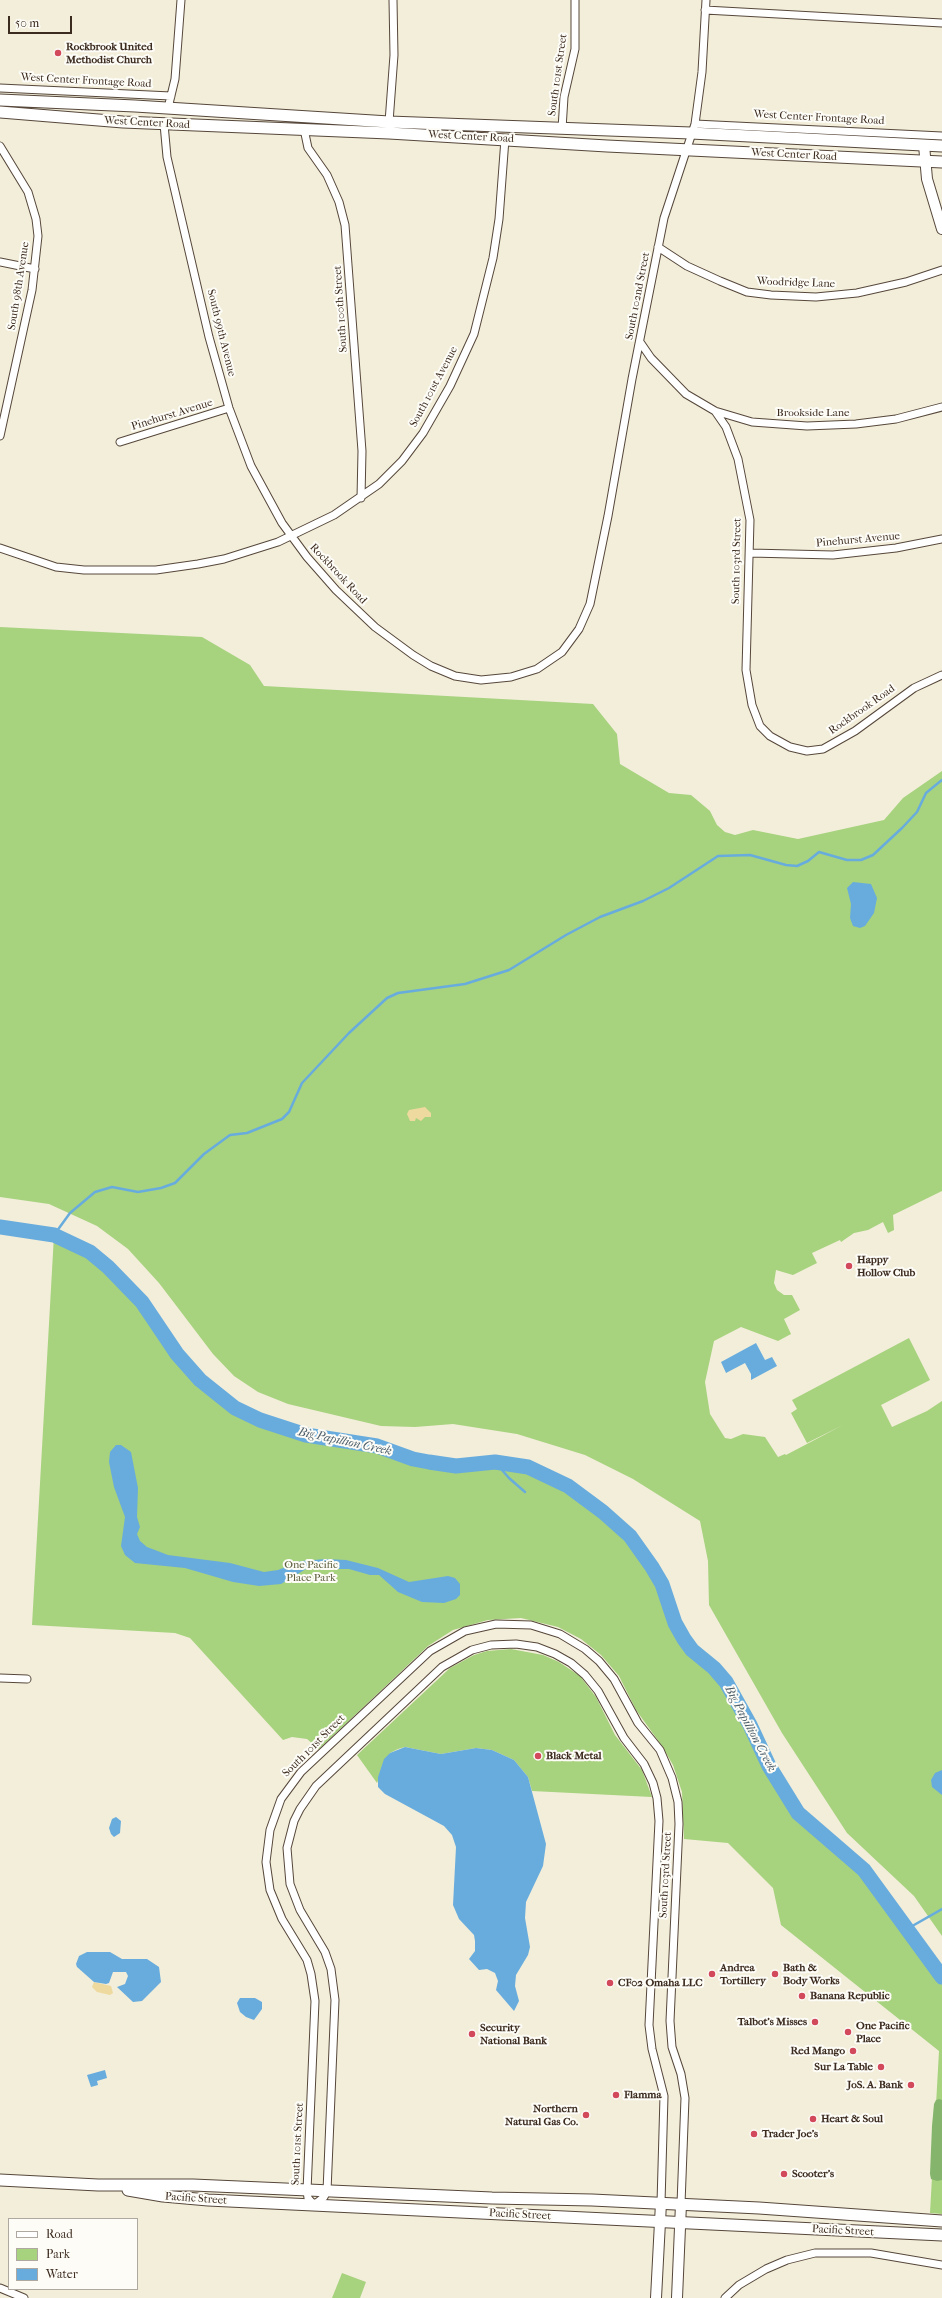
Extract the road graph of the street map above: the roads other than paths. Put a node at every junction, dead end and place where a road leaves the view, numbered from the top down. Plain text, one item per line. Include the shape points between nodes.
1 (182, 0) edge
2 (394, 0) edge
3 (575, 0) edge
4 (706, 0) edge
5 (705, 10) junction
6 (942, 23) edge
7 (0, 88) edge
8 (171, 96) junction
9 (0, 100) edge
10 (168, 108) junction
11 (0, 112) edge
12 (389, 122) junction
13 (164, 124) junction
14 (693, 128) junction
15 (304, 129) junction
16 (562, 129) junction
17 (942, 136) edge
18 (505, 139) junction
19 (924, 145) junction
20 (0, 146) edge
21 (942, 146) edge
22 (686, 149) junction
23 (925, 161) junction
24 (942, 162) edge
25 (942, 230) edge
26 (658, 247) junction
27 (0, 262) edge
28 (35, 269) junction
29 (942, 270) edge
30 (640, 342) junction
31 (942, 407) edge
32 (229, 408) junction
33 (715, 411) junction
34 (0, 436) edge
35 (120, 442) dead end
36 (361, 498) junction
37 (292, 536) junction
38 (942, 540) edge
39 (0, 548) edge
40 (750, 553) junction
41 (591, 597) joint
42 (746, 670) joint
43 (942, 675) edge
44 (517, 1624) joint
45 (0, 1678) edge
46 (27, 1679) dead end
47 (0, 2180) edge
48 (98, 2185) junction
49 (306, 2191) junction
50 (327, 2191) junction
51 (661, 2203) junction
52 (681, 2204) junction
53 (314, 2205) junction
54 (942, 2221) edge
55 (660, 2222) junction
56 (680, 2223) junction
57 (942, 2235) edge
58 (942, 2265) edge
59 (0, 2288) edge
60 (24, 2298) edge
61 (656, 2298) edge
62 (677, 2298) edge
63 (725, 2298) edge

1 - 8 street via 175,80
2 - 12 street via 394,55
3 - 16 street, South 101st Street via 575,49 564,97
4 - 5 street, South 102nd Street
5 - 6 street
5 - 14 street, South 102nd Street via 702,72
7 - 8 street, West Center Frontage Road
8 - 10 street
9 - 10 main road, West Center Road
10 - 12 main road, West Center Road
10 - 13 main road
11 - 13 main road, West Center Road
12 - 16 main road, West Center Road
13 - 15 main road, West Center Road
13 - 32 street, South 99th Avenue via 167,157 209,338
14 - 16 main road, West Center Road
14 - 17 street, West Center Frontage Road
14 - 19 main road, West Center Road
14 - 22 street, South 102nd Street
15 - 18 main road, West Center Road
15 - 36 street, South 100th Street via 308,148 327,175 346,225 362,451
18 - 22 main road, West Center Road
18 - 36 street, South 101st Avenue via 499,219 493,258 474,334 450,386 423,433 402,461
19 - 21 main road, West Center Road
19 - 23 main road
20 - 28 street, South 98th Avenue via 32,205 38,236
22 - 23 main road, West Center Road
22 - 26 street, South 102nd Street via 664,218
23 - 24 main road, West Center Road
23 - 25 main road via 927,179
26 - 29 street, Woodridge Lane via 687,266 720,281 747,292 771,295 816,297 857,293 906,282
26 - 30 street, South 102nd Street
27 - 28 street
28 - 34 street, South 98th Avenue via 10,399
30 - 33 street, Brookside Lane via 678,388
30 - 41 street, South 102nd Street
31 - 33 street, Brookside Lane via 877,422 807,426 752,422
32 - 35 street, Pinehurst Avenue
32 - 37 street, South 99th Avenue via 251,466 282,523
33 - 40 street, South 103rd Street via 726,427 745,485 750,520
36 - 37 street, South 101st Avenue
37 - 39 street via 224,559 156,570 84,570 56,567
37 - 41 street, Rockbrook Road via 336,590 375,627 431,666 468,679 496,680 547,664 574,638
38 - 40 street, Pinehurst Avenue via 833,555
40 - 42 street, South 103rd Street
42 - 43 street, Rockbrook Road via 752,705 760,726 782,744 807,751 823,749 840,740 914,688
44 - 49 street, South 101st Street via 476,1627 450,1637 430,1651 301,1772 284,1794 275,1814 267,1846 269,1884 282,1919 307,1960 315,2001
44 - 52 street, South 103rd Street via 560,1634 599,1661 622,1691 638,1723 660,1750 675,1786 679,1824 670,2021 672,2047 681,2074 685,2098
45 - 46 street
47 - 48 main road, Pacific Street
48 - 49 main road, Pacific Street via 194,2185
48 - 53 main road, Pacific Street via 163,2196
49 - 50 main road, Pacific Street
49 - 53 street, South 101st Street
50 - 51 main road, Pacific Street
50 - 51 street, South 103rd Street via 335,2030 334,1987 325,1952 300,1910 290,1884 287,1848 294,1821 316,1786 442,1667 472,1650 491,1645 516,1644 537,1647 555,1654 585,1675 598,1691 624,1738 644,1764 657,1798 659,1821 649,2026 664,2096
50 - 53 street
51 - 52 main road, Pacific Street
51 - 55 main road
52 - 54 main road, Pacific Street
52 - 56 main road
53 - 55 main road, Pacific Street
55 - 56 main road, Pacific Street
55 - 61 main road
56 - 57 main road, Pacific Street
56 - 62 main road
58 - 63 street via 871,2253 815,2253 787,2260 766,2269 739,2285
59 - 60 street

